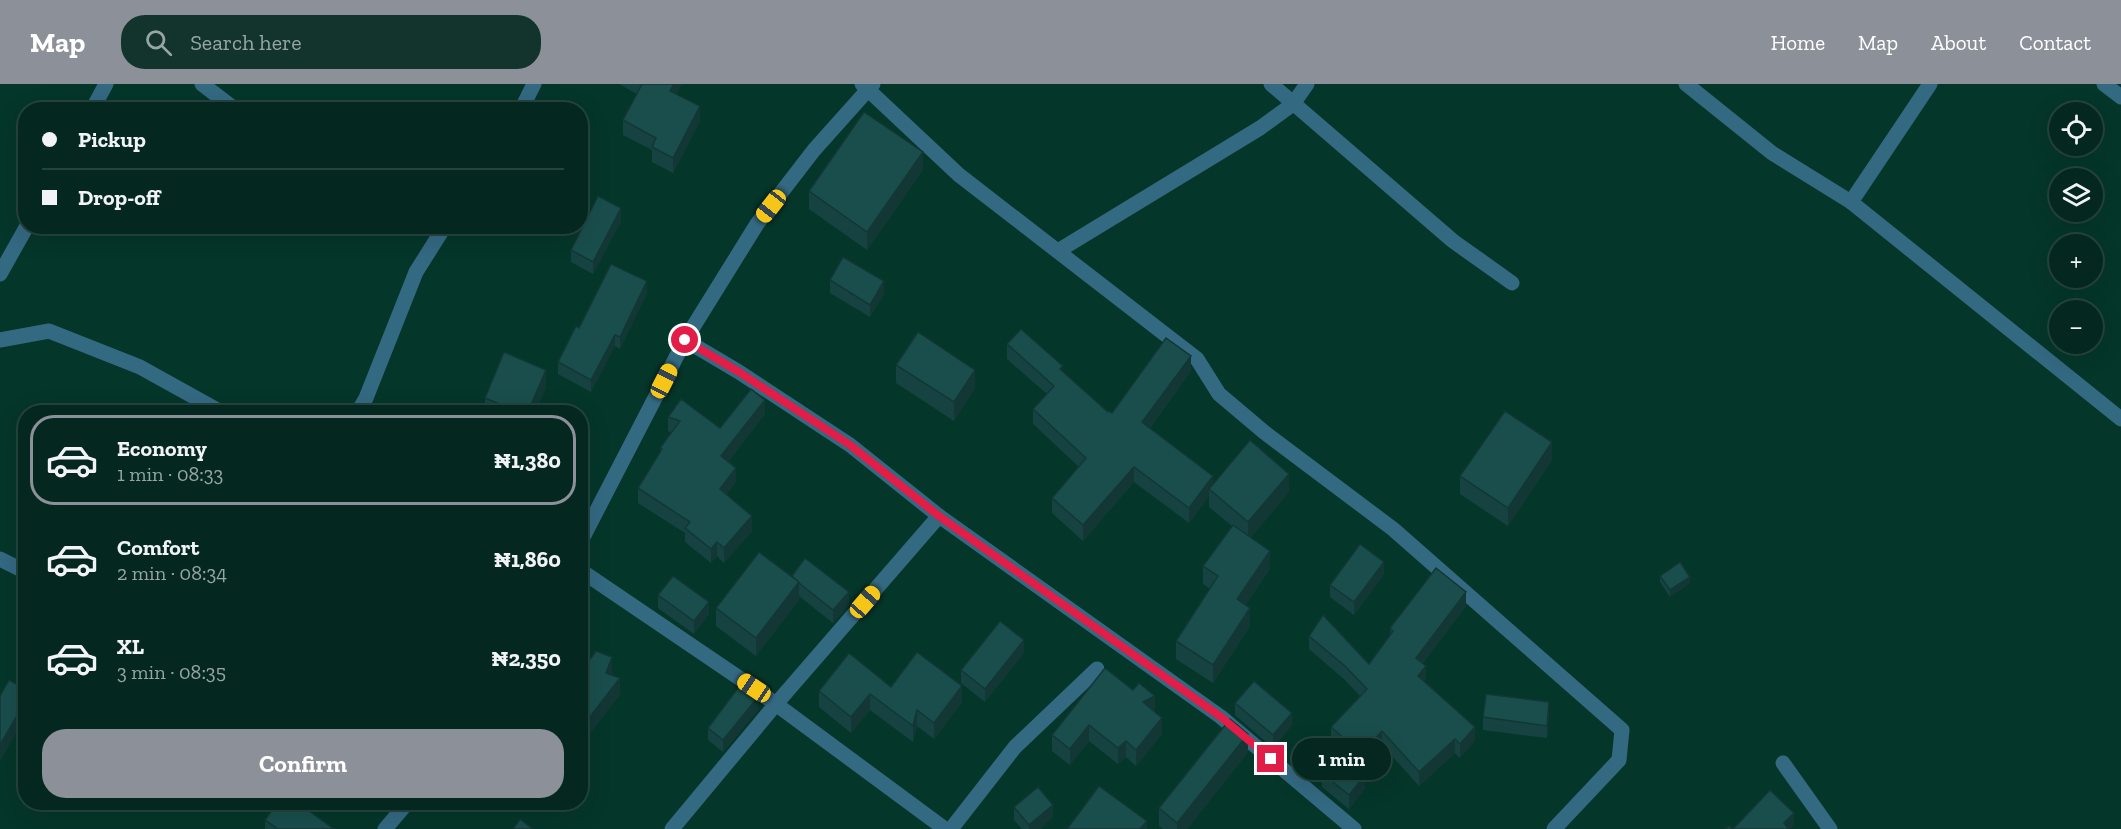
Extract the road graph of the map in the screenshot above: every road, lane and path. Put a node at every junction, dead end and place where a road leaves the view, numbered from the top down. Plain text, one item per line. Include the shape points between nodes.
1 (106, 84) edge
2 (202, 84) edge
3 (534, 84) edge
4 (1271, 84) edge
5 (1307, 84) edge
6 (1686, 84) edge
7 (1930, 84) edge
8 (2104, 84) edge
9 (868, 85) edge
10 (2121, 97) edge
11 (96, 102) edge
12 (226, 102) edge
13 (524, 102) edge
14 (1293, 104) junction
15 (1851, 202) junction
16 (22, 234) edge
17 (440, 234) edge
18 (1059, 251) junction
19 (0, 274) edge
20 (1512, 284) dead end
21 (0, 340) edge
22 (685, 340) junction
23 (208, 405) edge
24 (362, 405) edge
25 (2121, 419) edge
26 (939, 516) junction
27 (588, 528) edge
28 (0, 559) edge
29 (18, 568) edge
30 (588, 575) edge
31 (1097, 669) dead end
32 (776, 704) junction
33 (1783, 763) dead end
34 (401, 810) edge
35 (385, 829) edge
36 (672, 829) edge
37 (945, 829) edge
38 (951, 829) edge
39 (1354, 829) edge
40 (1554, 829) edge
41 (1830, 829) edge

1 - 11 street
2 - 12 street
3 - 13 street
4 - 14 street
5 - 14 street
6 - 15 street via 1772,153
7 - 15 street
8 - 10 street
9 - 18 street via 959,175
9 - 22 street via 757,224
14 - 18 street
14 - 20 street via 1453,241
15 - 25 street
16 - 19 street
17 - 24 street via 416,272
18 - 40 street via 1197,359 1220,394 1393,529 1622,730 1619,760
21 - 23 street via 49,331 140,367
22 - 26 street via 850,445
22 - 27 street
26 - 32 street
26 - 39 street via 1221,717
28 - 29 street
30 - 32 street
31 - 38 street via 1015,747
32 - 36 street
32 - 37 street
33 - 41 street
34 - 35 street

